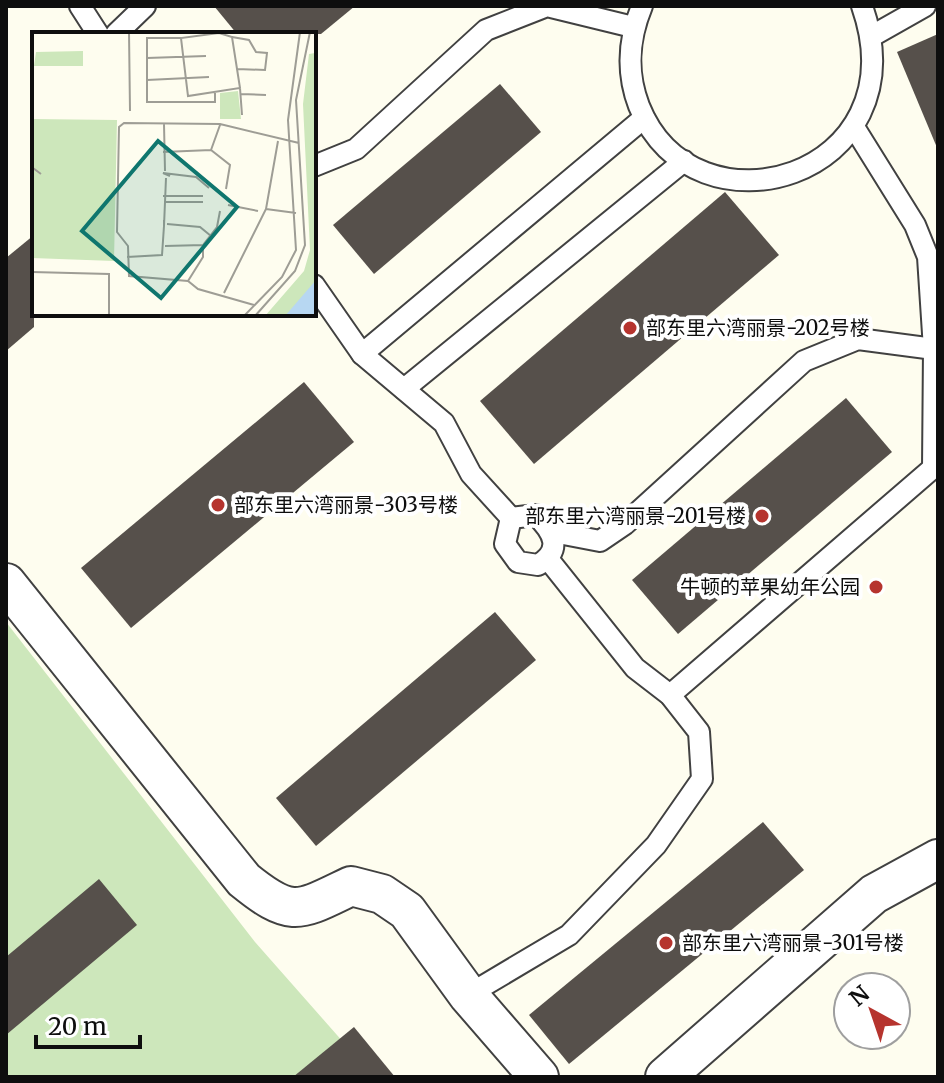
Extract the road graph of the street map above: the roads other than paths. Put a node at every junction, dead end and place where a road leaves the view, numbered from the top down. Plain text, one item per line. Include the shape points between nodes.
1 (80, 6) edge
2 (145, 6) edge
3 (642, 6) edge
4 (862, 6) edge
5 (925, 6) edge
6 (633, 27) junction
7 (97, 32) edge
8 (118, 32) edge
9 (872, 36) junction
10 (644, 118) junction
11 (854, 127) junction
12 (684, 161) junction
13 (316, 165) edge
14 (316, 288) edge
15 (934, 349) junction
16 (362, 354) junction
17 (404, 389) junction
18 (935, 470) edge
19 (511, 518) junction
20 (553, 532) junction
21 (548, 559) junction
22 (6, 583) edge
23 (670, 695) junction
24 (938, 859) edge
25 (468, 995) junction
26 (539, 1077) edge
27 (665, 1077) edge

1 - 7 lane
2 - 8 lane
3 - 6 lane
4 - 9 lane
5 - 9 lane
6 - 10 lane via 631,74
6 - 13 lane via 547,6 486,30 356,149
9 - 11 lane via 874,68
10 - 12 lane
10 - 16 lane
11 - 12 lane via 828,155 795,174 757,181 719,177
11 - 15 lane via 915,225 928,257
12 - 17 lane
14 - 16 lane
15 - 18 lane
15 - 20 lane via 858,339 804,361 625,524 600,541
16 - 17 lane
17 - 19 lane via 444,423 471,474
18 - 23 lane
19 - 20 lane via 536,515
19 - 21 lane via 505,544 518,562 538,565
20 - 21 lane via 555,546
21 - 23 lane via 635,668
22 - 25 street via 244,880 274,904 307,907 351,886 382,894 407,911
23 - 25 lane via 699,732 702,779 656,845 569,935
24 - 27 street via 874,894
25 - 26 street

